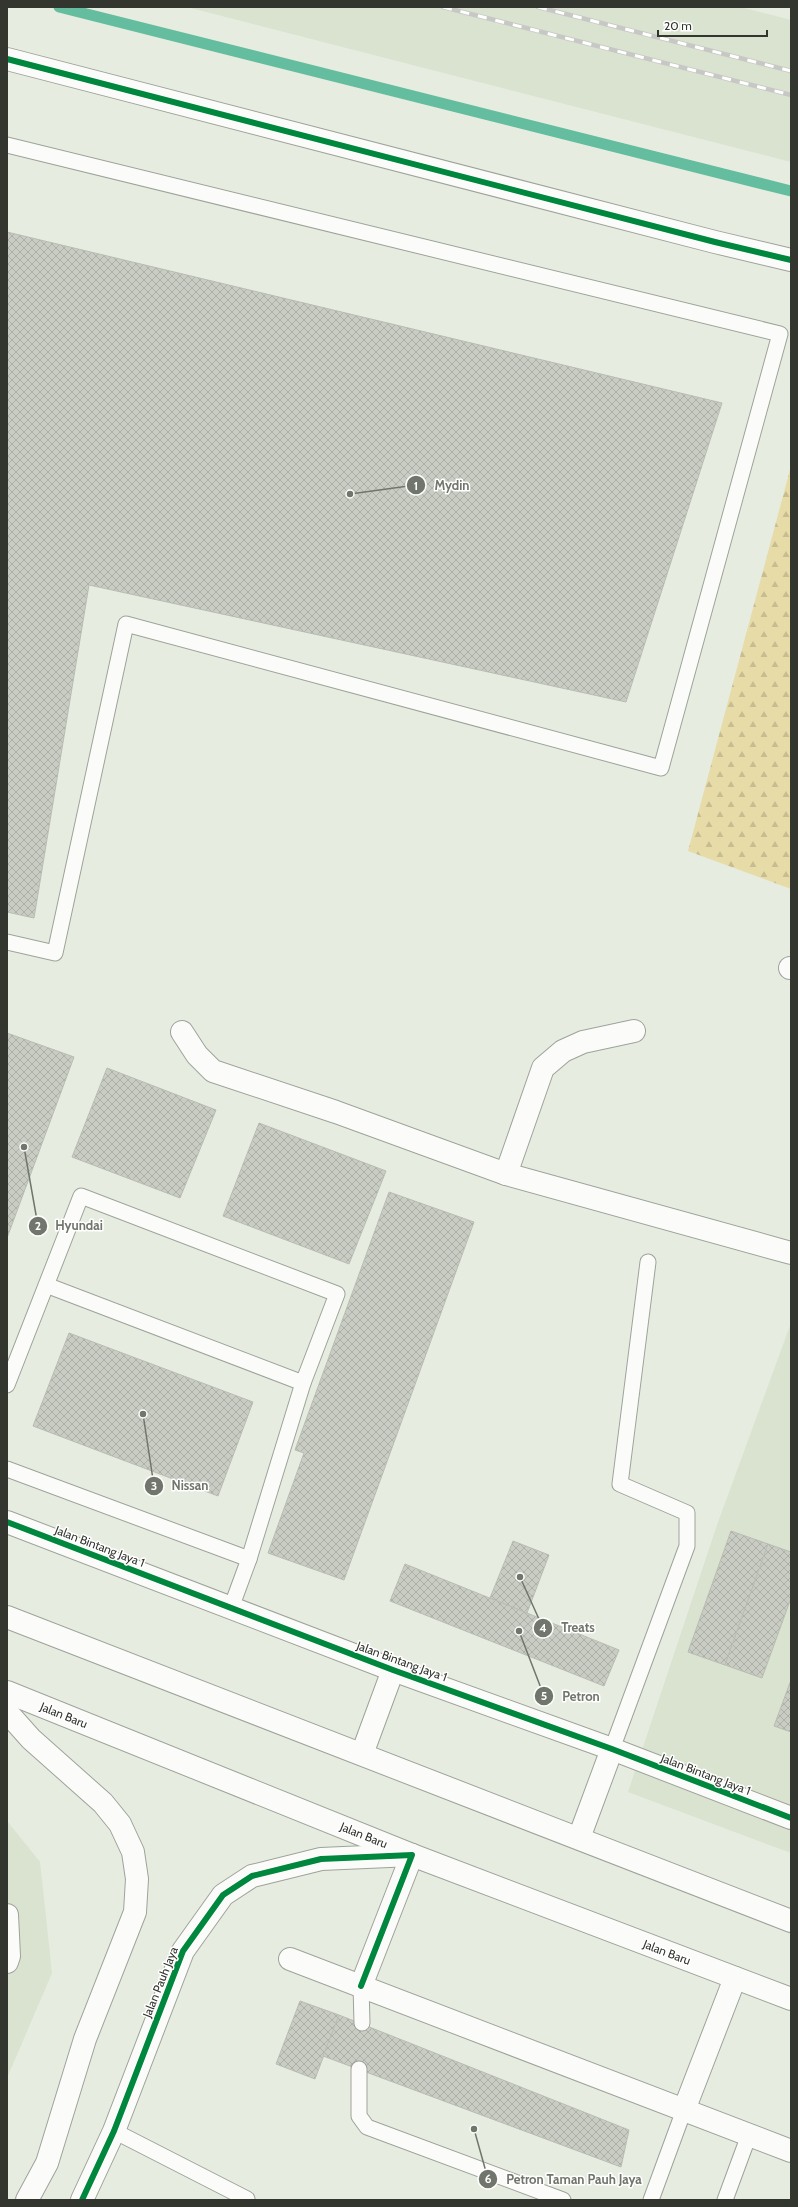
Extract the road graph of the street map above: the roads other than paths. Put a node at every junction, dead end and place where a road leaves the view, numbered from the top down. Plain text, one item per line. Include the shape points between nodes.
1 (7, 59) edge
2 (7, 145) edge
3 (791, 260) edge
4 (7, 942) edge
5 (634, 1031) dead end
6 (182, 1032) dead end
7 (506, 1174) junction
8 (791, 1253) edge
9 (648, 1262) dead end
10 (46, 1285) junction
11 (303, 1383) junction
12 (7, 1385) edge
13 (7, 1469) edge
14 (7, 1522) edge
15 (249, 1559) junction
16 (231, 1608) junction
17 (7, 1617) edge
18 (393, 1670) junction
19 (7, 1692) edge
20 (7, 1712) edge
21 (612, 1749) junction
22 (362, 1754) junction
23 (791, 1818) edge
24 (578, 1838) junction
25 (412, 1855) junction
26 (7, 1915) edge
27 (791, 1921) edge
28 (290, 1959) dead end
29 (7, 1962) edge
30 (736, 1978) junction
31 (361, 1986) junction
32 (791, 1999) edge
33 (362, 2023) dead end
34 (359, 2069) dead end
35 (684, 2110) junction
36 (114, 2131) junction
37 (749, 2135) junction
38 (791, 2151) edge
39 (247, 2199) edge
40 (27, 2200) edge
41 (82, 2200) edge
42 (563, 2200) edge
43 (651, 2200) edge
44 (725, 2200) edge

1 - 3 main road
2 - 4 lane via 780,334 661,768 126,624 55,953
5 - 7 main road via 584,1042 563,1051 543,1068
6 - 7 main road via 197,1055 213,1071 336,1112
7 - 8 main road
9 - 21 lane via 620,1484 688,1513 687,1546
10 - 11 lane
10 - 11 lane via 81,1196 88,1198 337,1294
10 - 12 lane
11 - 15 lane
13 - 15 lane
14 - 16 main road, Jalan Bintang Jaya 1
15 - 16 lane
16 - 18 main road, Jalan Bintang Jaya 1
17 - 22 main road
18 - 21 main road, Jalan Bintang Jaya 1
18 - 22 main road, Jalan Bintang Jaya 1
19 - 25 main road, Jalan Baru
20 - 40 main road via 31,1739 103,1803 120,1824 133,1852 137,1879 135,1912 85,2039 47,2163
21 - 23 main road, Jalan Bintang Jaya 1
21 - 24 main road
22 - 24 main road
24 - 27 main road
25 - 30 main road, Jalan Baru
25 - 31 main road
25 - 36 main road, Jalan Pauh Jaya via 321,1858 252,1876 223,1895 183,1951
26 - 29 main road
28 - 31 main road
30 - 32 main road, Jalan Baru
30 - 35 main road
31 - 33 lane
31 - 35 main road
34 - 42 lane via 359,2116 367,2127
35 - 37 main road
35 - 43 lane
36 - 39 lane
36 - 41 main road, Jalan Pauh Jaya
37 - 38 main road
37 - 44 lane

